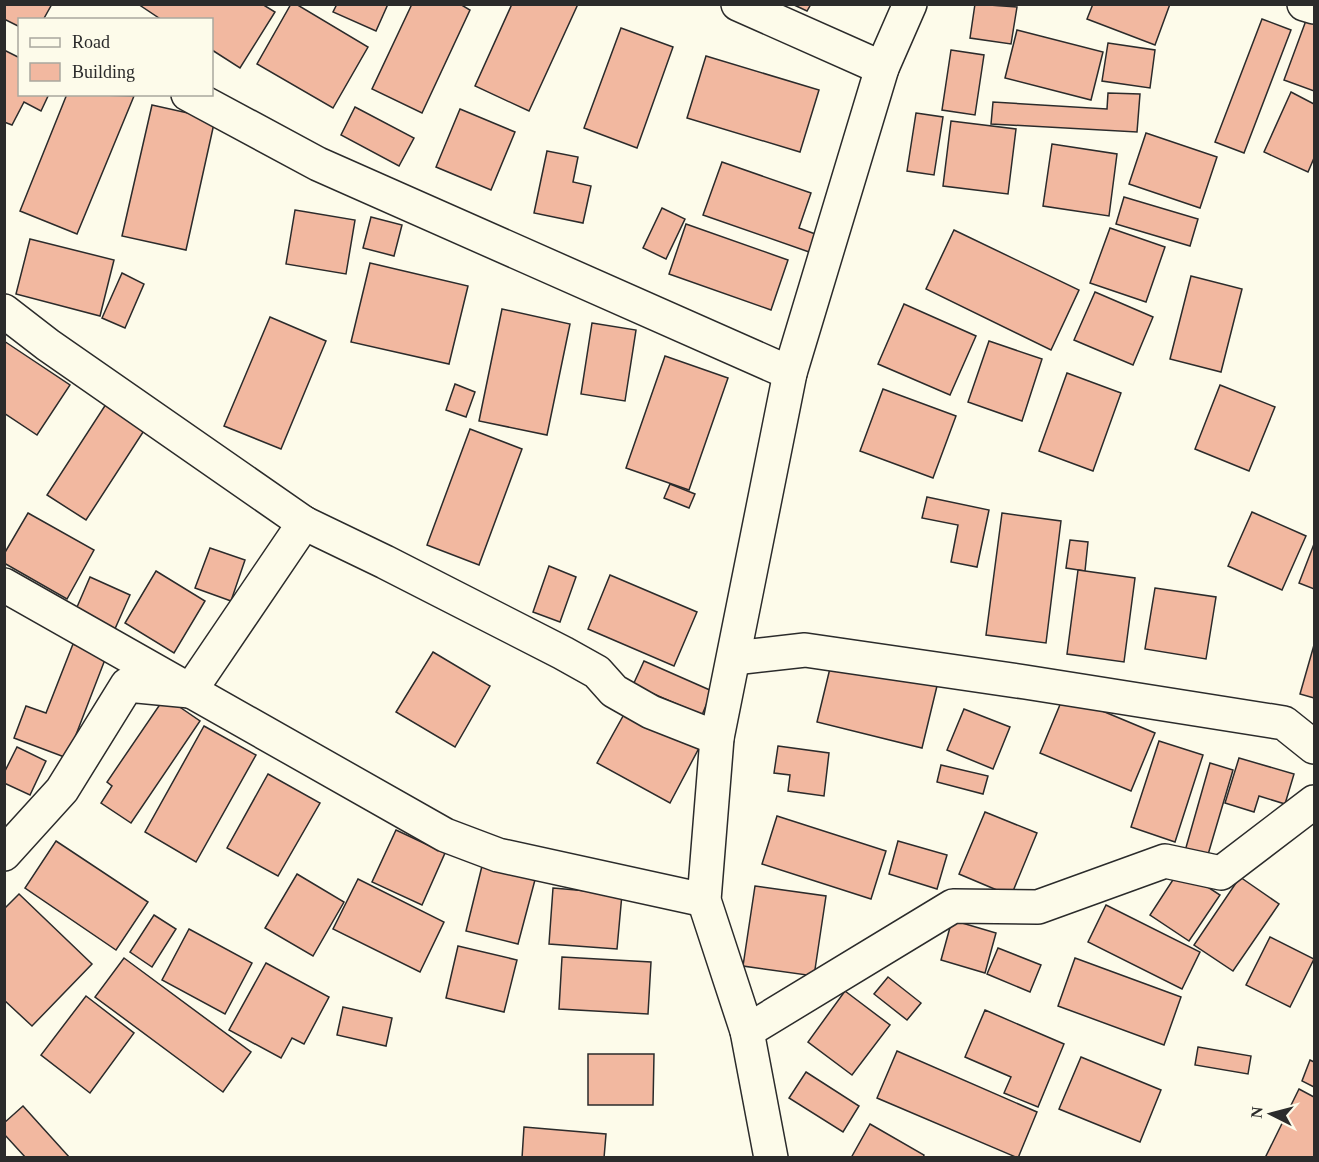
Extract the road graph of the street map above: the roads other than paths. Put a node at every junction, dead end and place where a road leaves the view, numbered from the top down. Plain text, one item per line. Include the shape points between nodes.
1 (738, 4) edge
2 (910, 4) edge
3 (1304, 4) edge
4 (1314, 7) edge
5 (882, 68) junction
6 (192, 96) edge
7 (4, 311) edge
8 (790, 373) junction
9 (304, 523) junction
10 (4, 585) edge
11 (734, 658) junction
12 (190, 691) junction
13 (717, 738) junction
14 (1314, 747) edge
15 (1314, 802) edge
16 (4, 854) edge
17 (704, 900) junction
18 (747, 1031) junction
19 (771, 1158) edge

1 - 5 street
2 - 5 street
3 - 4 street
5 - 8 street
6 - 8 street via 318,164
7 - 9 street
8 - 11 street
9 - 12 street
9 - 13 street via 563,653 597,672 614,691 651,712
10 - 12 street
11 - 13 street
11 - 14 street via 805,650 1025,682 1284,723
12 - 16 street via 127,685 62,790
12 - 17 street via 446,835 498,855
13 - 17 street
15 - 18 street via 1221,873 1165,861 1038,907 953,906
17 - 18 street
18 - 19 street

